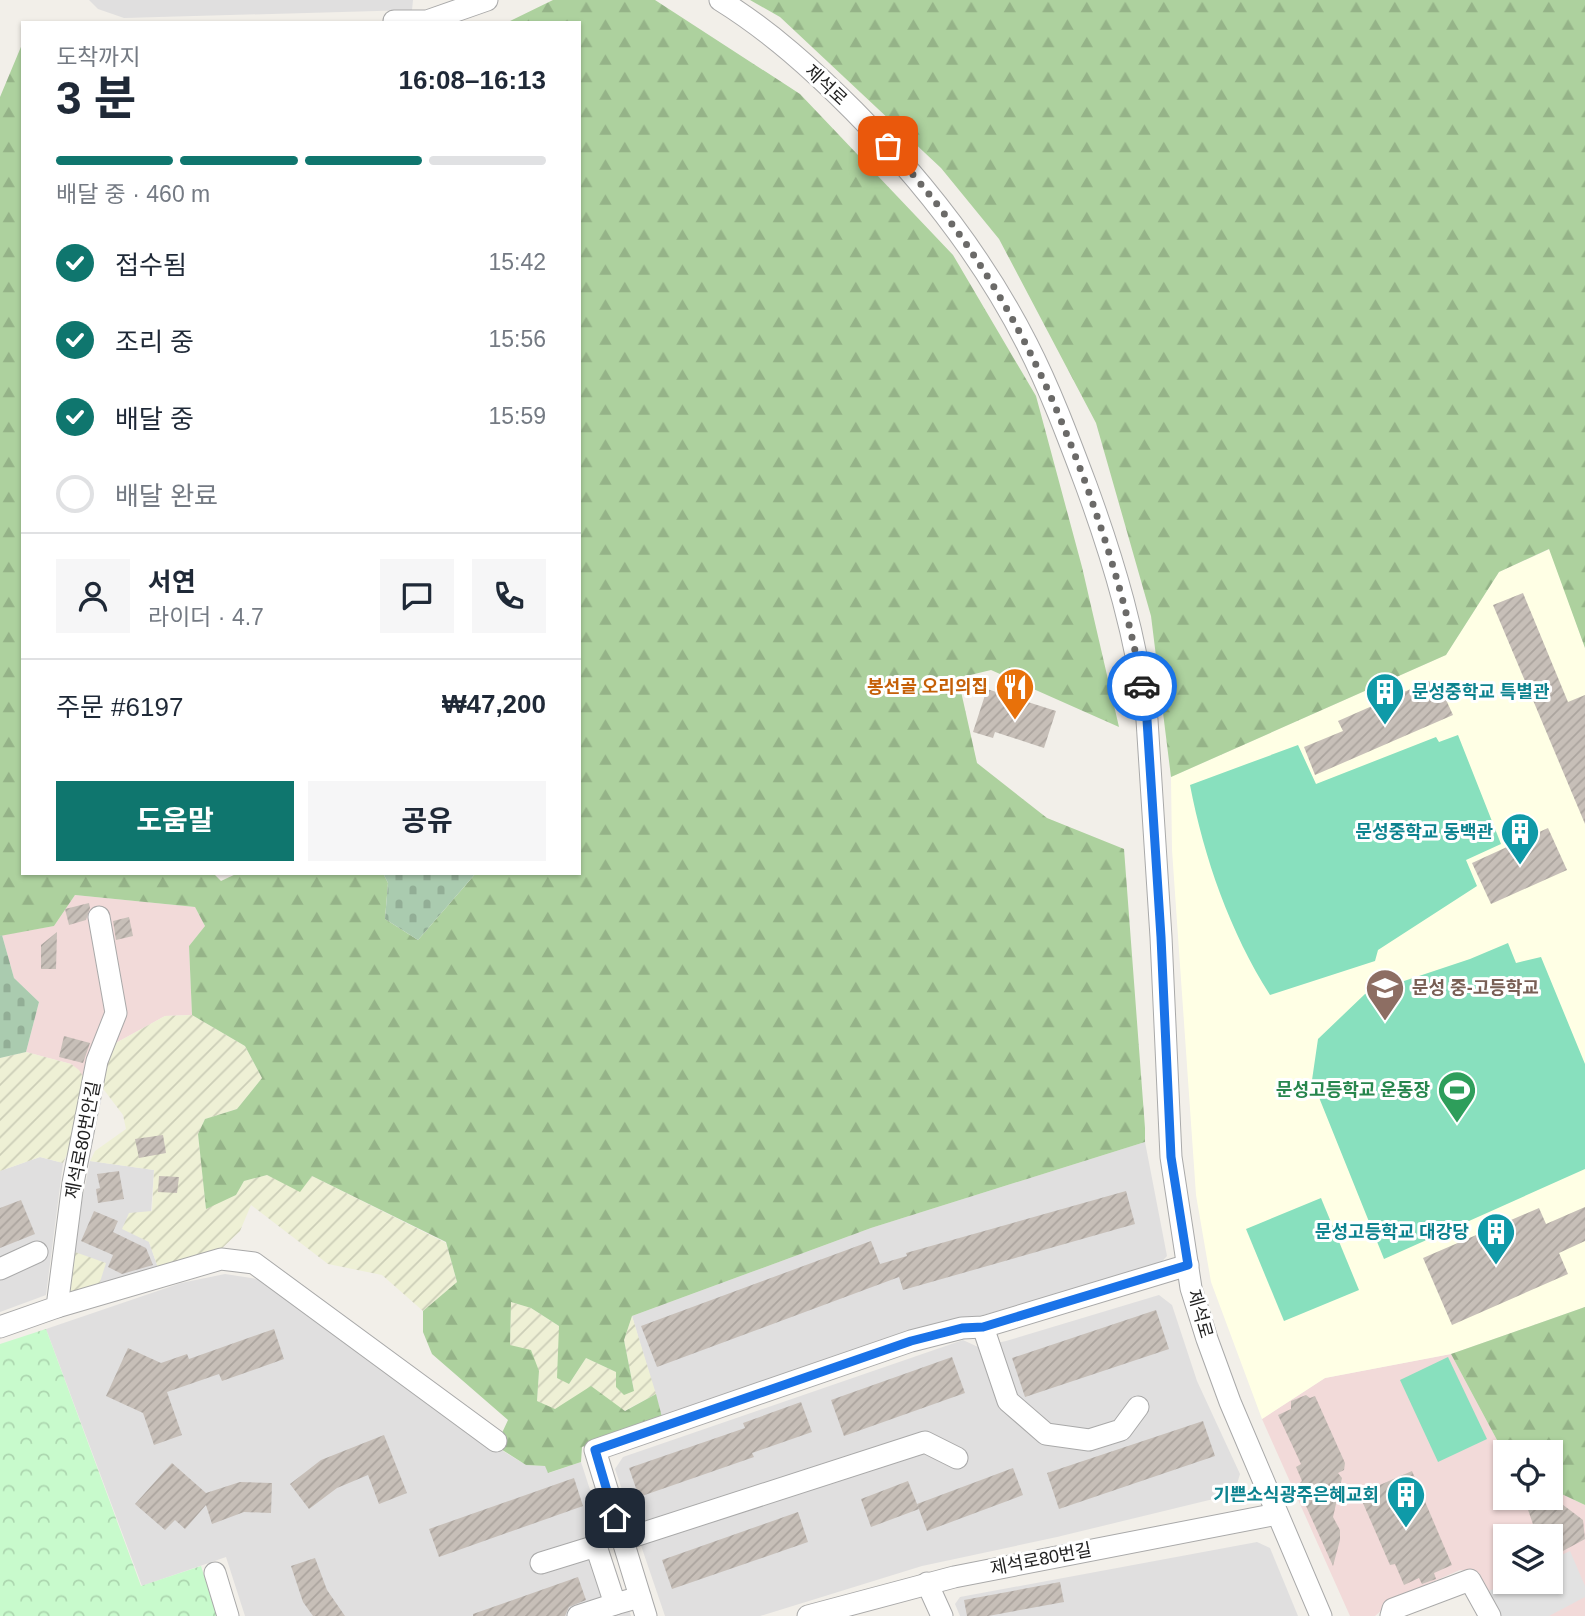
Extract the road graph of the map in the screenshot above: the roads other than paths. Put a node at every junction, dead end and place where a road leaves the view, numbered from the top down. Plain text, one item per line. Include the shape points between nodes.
1 (487, 0) edge
2 (720, 0) edge
3 (394, 21) dead end
4 (99, 917) dead end
5 (37, 1252) dead end
6 (1188, 1265) junction
7 (0, 1269) edge
8 (57, 1307) junction
9 (0, 1327) edge
10 (983, 1327) junction
11 (1138, 1407) dead end
12 (496, 1441) dead end
13 (957, 1458) dead end
14 (1277, 1514) junction
15 (622, 1540) junction
16 (541, 1563) dead end
17 (215, 1573) dead end
18 (927, 1583) junction
19 (614, 1604) junction
20 (643, 1606) edge
21 (228, 1616) edge
22 (578, 1616) edge
23 (808, 1616) edge
24 (942, 1616) edge
25 (1321, 1616) edge
26 (1391, 1616) edge
27 (1490, 1616) edge

1 - 3 street via 427,21
2 - 6 street, 제석로 via 774,37 825,83 915,176 1003,300 1068,436 1120,587 1143,691 1171,1157
4 - 8 street, 제석로80번안길 via 116,1013 97,1061 73,1183
5 - 7 street
6 - 10 street
6 - 14 street, 제석로 via 1214,1359
8 - 9 street
8 - 12 street via 221,1259 254,1264
10 - 11 street via 1008,1401 1046,1434 1089,1440 1121,1430
10 - 15 street via 911,1341 595,1450
13 - 15 street via 925,1442
14 - 18 street, 제석로80번길
14 - 25 street, 제석로
15 - 20 street
16 - 19 street via 596,1546
17 - 21 street
18 - 23 street, 제석로80번길
18 - 24 street
19 - 20 street
19 - 22 street
26 - 27 street via 1394,1609 1470,1580

